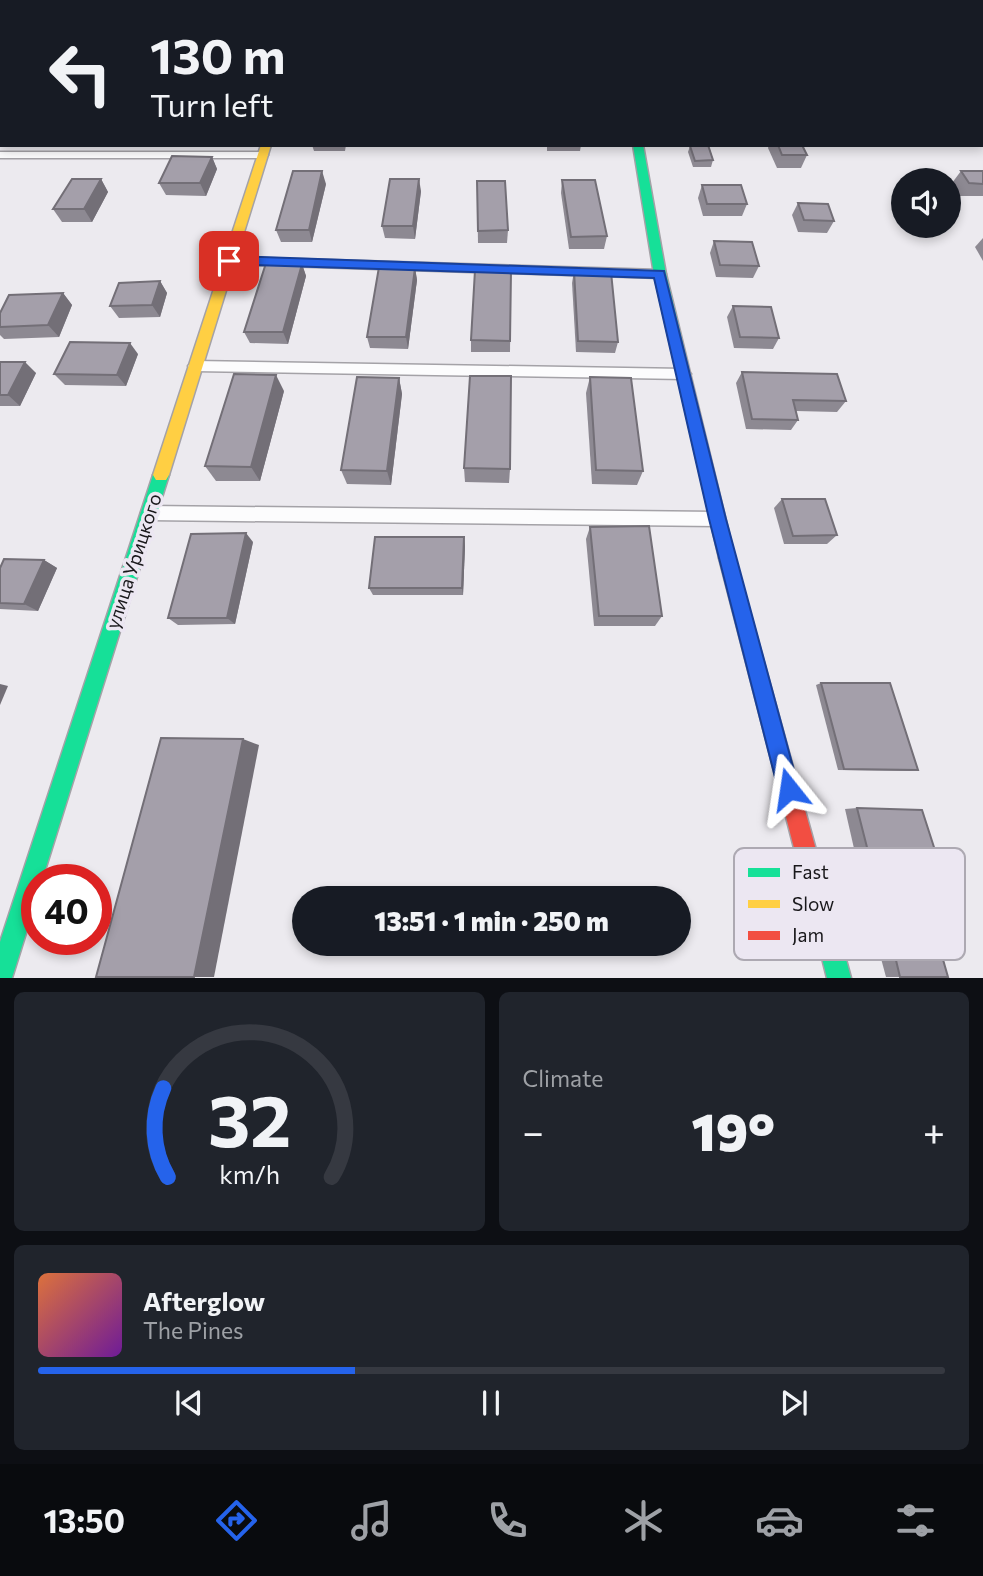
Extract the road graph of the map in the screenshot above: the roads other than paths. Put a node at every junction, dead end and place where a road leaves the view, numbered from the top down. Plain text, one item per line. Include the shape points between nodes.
1 (638, 147) edge
2 (265, 150) edge
3 (0, 155) edge
4 (229, 261) junction
5 (660, 274) junction
6 (195, 366) junction
7 (684, 374) junction
8 (149, 513) junction
9 (718, 519) junction
10 (805, 848) edge
11 (834, 960) edge
12 (0, 978) edge
13 (839, 978) edge

1 - 5 street
2 - 3 lane
2 - 4 street, улица Урицкого
4 - 5 lane
4 - 6 street, улица Урицкого
5 - 7 street
6 - 7 lane
6 - 8 street, улица Урицкого
7 - 9 street
8 - 9 lane
8 - 12 street, улица Урицкого
9 - 10 street
11 - 13 street

